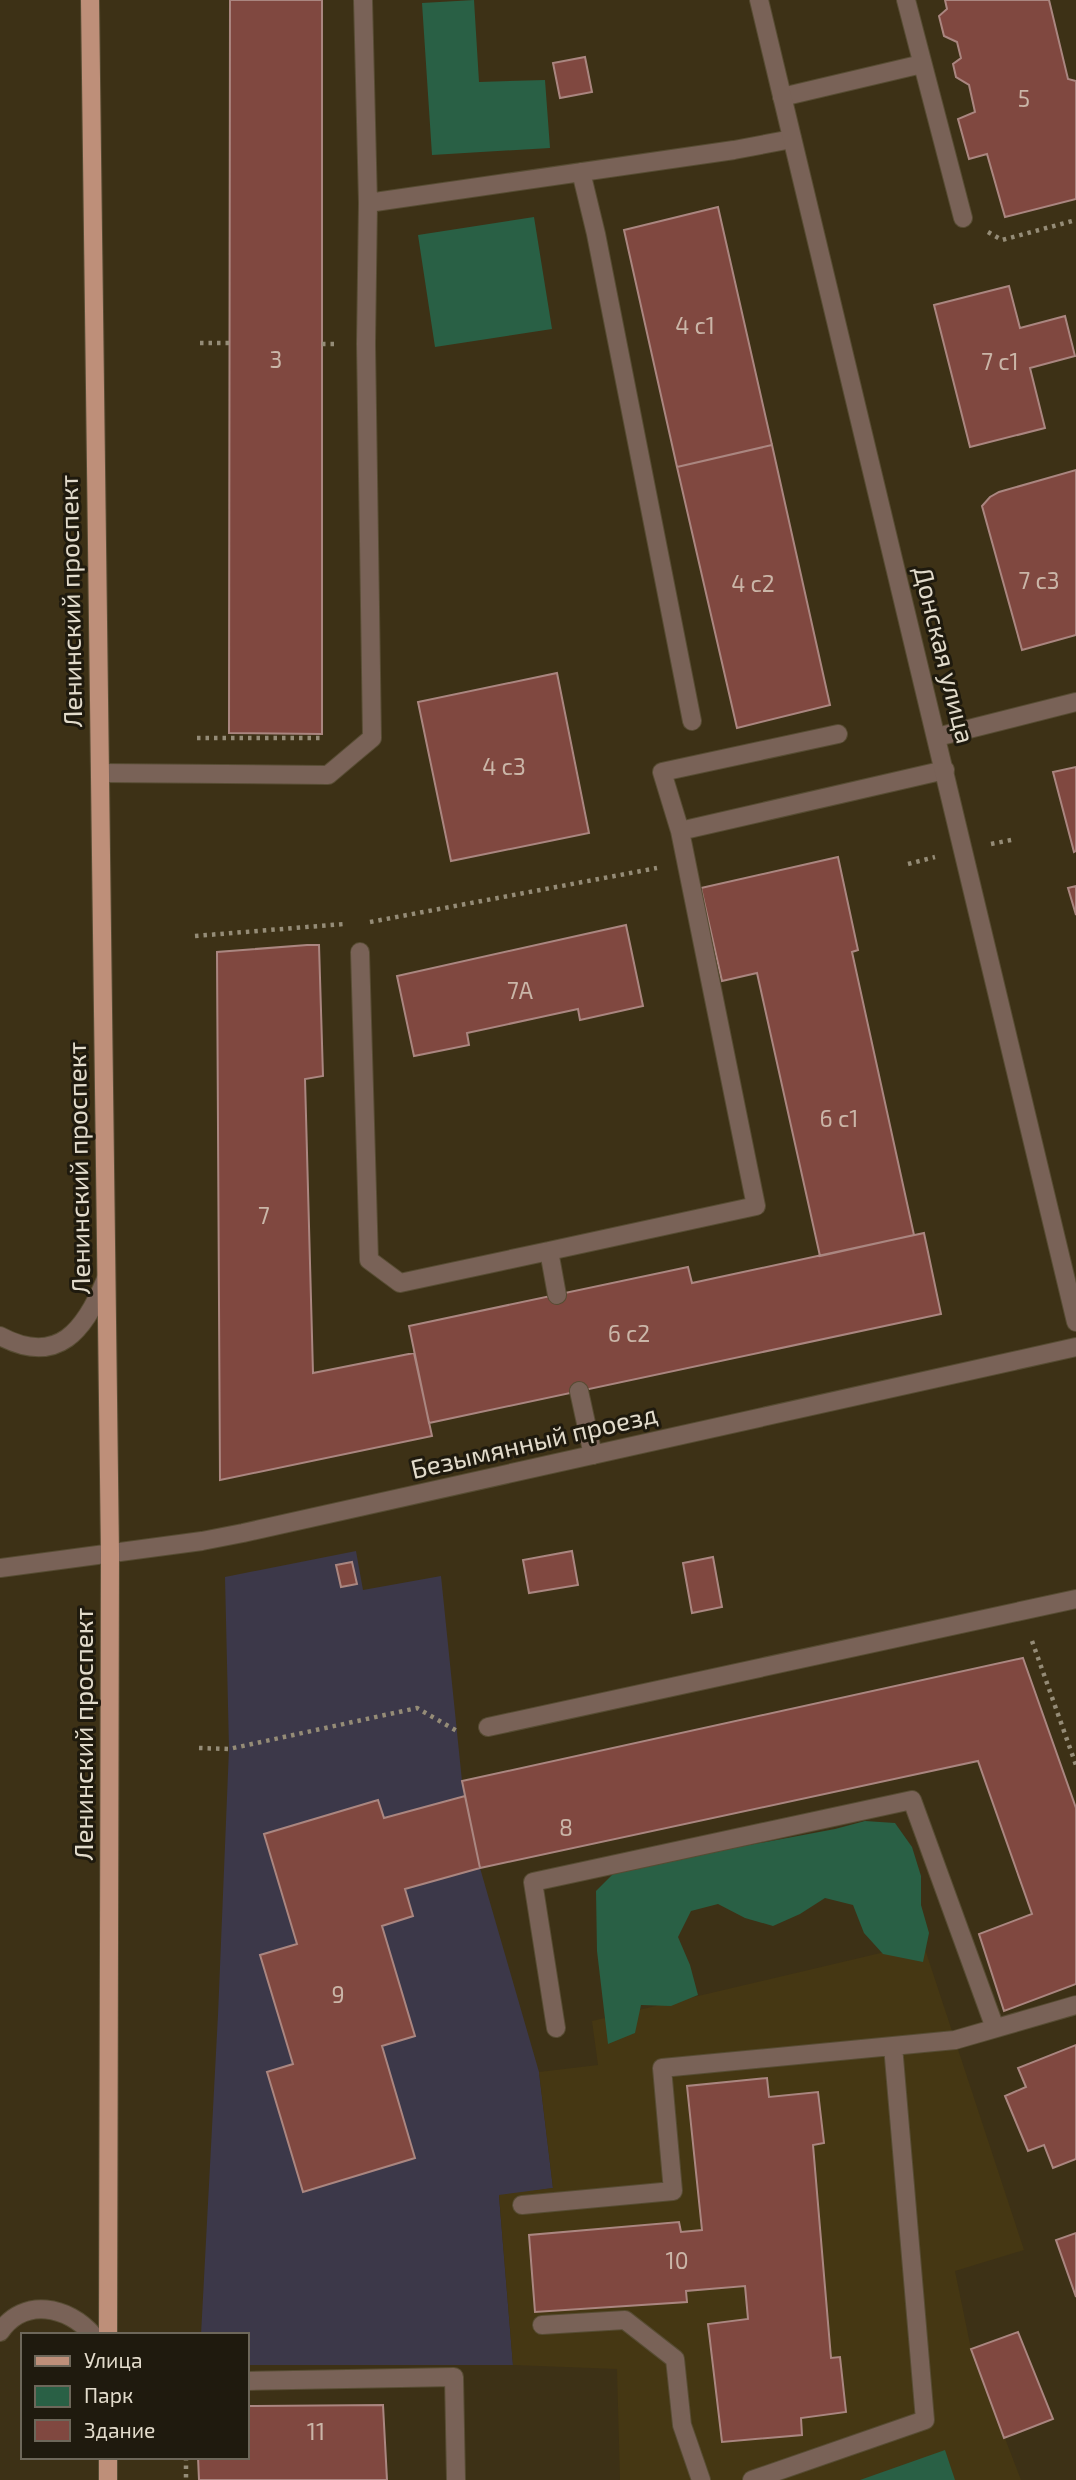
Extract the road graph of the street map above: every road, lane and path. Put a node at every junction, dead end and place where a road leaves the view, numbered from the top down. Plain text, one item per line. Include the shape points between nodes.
1 (90, 0) edge
2 (363, 0) edge
3 (759, 0) edge
4 (906, 0) edge
5 (922, 64) junction
6 (782, 97) junction
7 (792, 139) junction
8 (581, 172) junction
9 (368, 203) junction
10 (962, 218) joint
11 (1076, 220) edge
12 (200, 342) dead end
13 (229, 343) dead end
14 (322, 344) dead end
15 (333, 344) dead end
16 (1076, 702) edge
17 (692, 721) dead end
18 (838, 734) dead end
19 (937, 737) junction
20 (197, 738) dead end
21 (372, 738) junction
22 (945, 770) junction
23 (100, 774) junction
24 (680, 831) junction
25 (686, 862) junction
26 (367, 922) dead end
27 (354, 923) dead end
28 (195, 936) dead end
29 (360, 952) dead end
30 (550, 1251) junction
31 (106, 1279) junction
32 (557, 1295) dead end
33 (1076, 1322) edge
34 (0, 1336) edge
35 (1076, 1347) edge
36 (579, 1391) dead end
37 (593, 1455) junction
38 (110, 1554) junction
39 (0, 1568) edge
40 (1076, 1599) edge
41 (1021, 1611) junction
42 (488, 1727) dead end
43 (467, 1730) dead end
44 (199, 1748) dead end
45 (1076, 1765) edge
46 (1076, 2004) edge
47 (556, 2028) dead end
48 (995, 2028) junction
49 (893, 2046) junction
50 (522, 2205) dead end
51 (542, 2325) dead end
52 (0, 2332) edge
53 (91, 2333) edge
54 (108, 2333) edge
55 (248, 2381) edge
56 (108, 2459) edge
57 (186, 2459) edge
58 (108, 2480) edge
59 (186, 2480) edge
60 (456, 2480) edge
61 (701, 2480) edge
62 (752, 2480) edge

1 - 23 main road, Ленинский проспект
2 - 9 street
3 - 6 street, Донская улица
4 - 5 street
5 - 6 street
5 - 10 street
6 - 7 street, Донская улица
7 - 8 street
7 - 19 street, Донская улица
8 - 9 street
8 - 17 street
9 - 21 street
10 - 11 path via 1002,240
12 - 13 path
14 - 15 path
16 - 19 street
18 - 24 street via 662,772
19 - 22 street, Донская улица
20 - 21 path
21 - 23 street via 328,775
22 - 24 street
22 - 33 street, Донская улица
23 - 31 main road, Ленинский проспект
24 - 25 street
25 - 26 path
25 - 30 street via 757,1206
27 - 28 path
29 - 30 street via 369,1260 400,1283
30 - 32 street
31 - 34 street via 96,1304 77,1330 49,1348 22,1347
31 - 38 main road, Ленинский проспект
35 - 37 street, Безымянный проезд
36 - 37 street
37 - 38 street, Безымянный проезд via 243,1533
38 - 39 street, Безымянный проезд
38 - 54 main road, Ленинский проспект
40 - 41 street
41 - 42 street
41 - 45 path
43 - 44 path via 456,1731 417,1708 229,1749
46 - 48 street
47 - 48 street via 533,1882 912,1800
48 - 49 street via 955,2040
49 - 50 street via 662,2068 673,2190
49 - 62 street via 925,2420
51 - 61 street via 625,2320 675,2359 682,2426
52 - 53 street via 27,2310 42,2308 83,2323
55 - 60 street via 454,2378
56 - 58 main road
57 - 59 path

